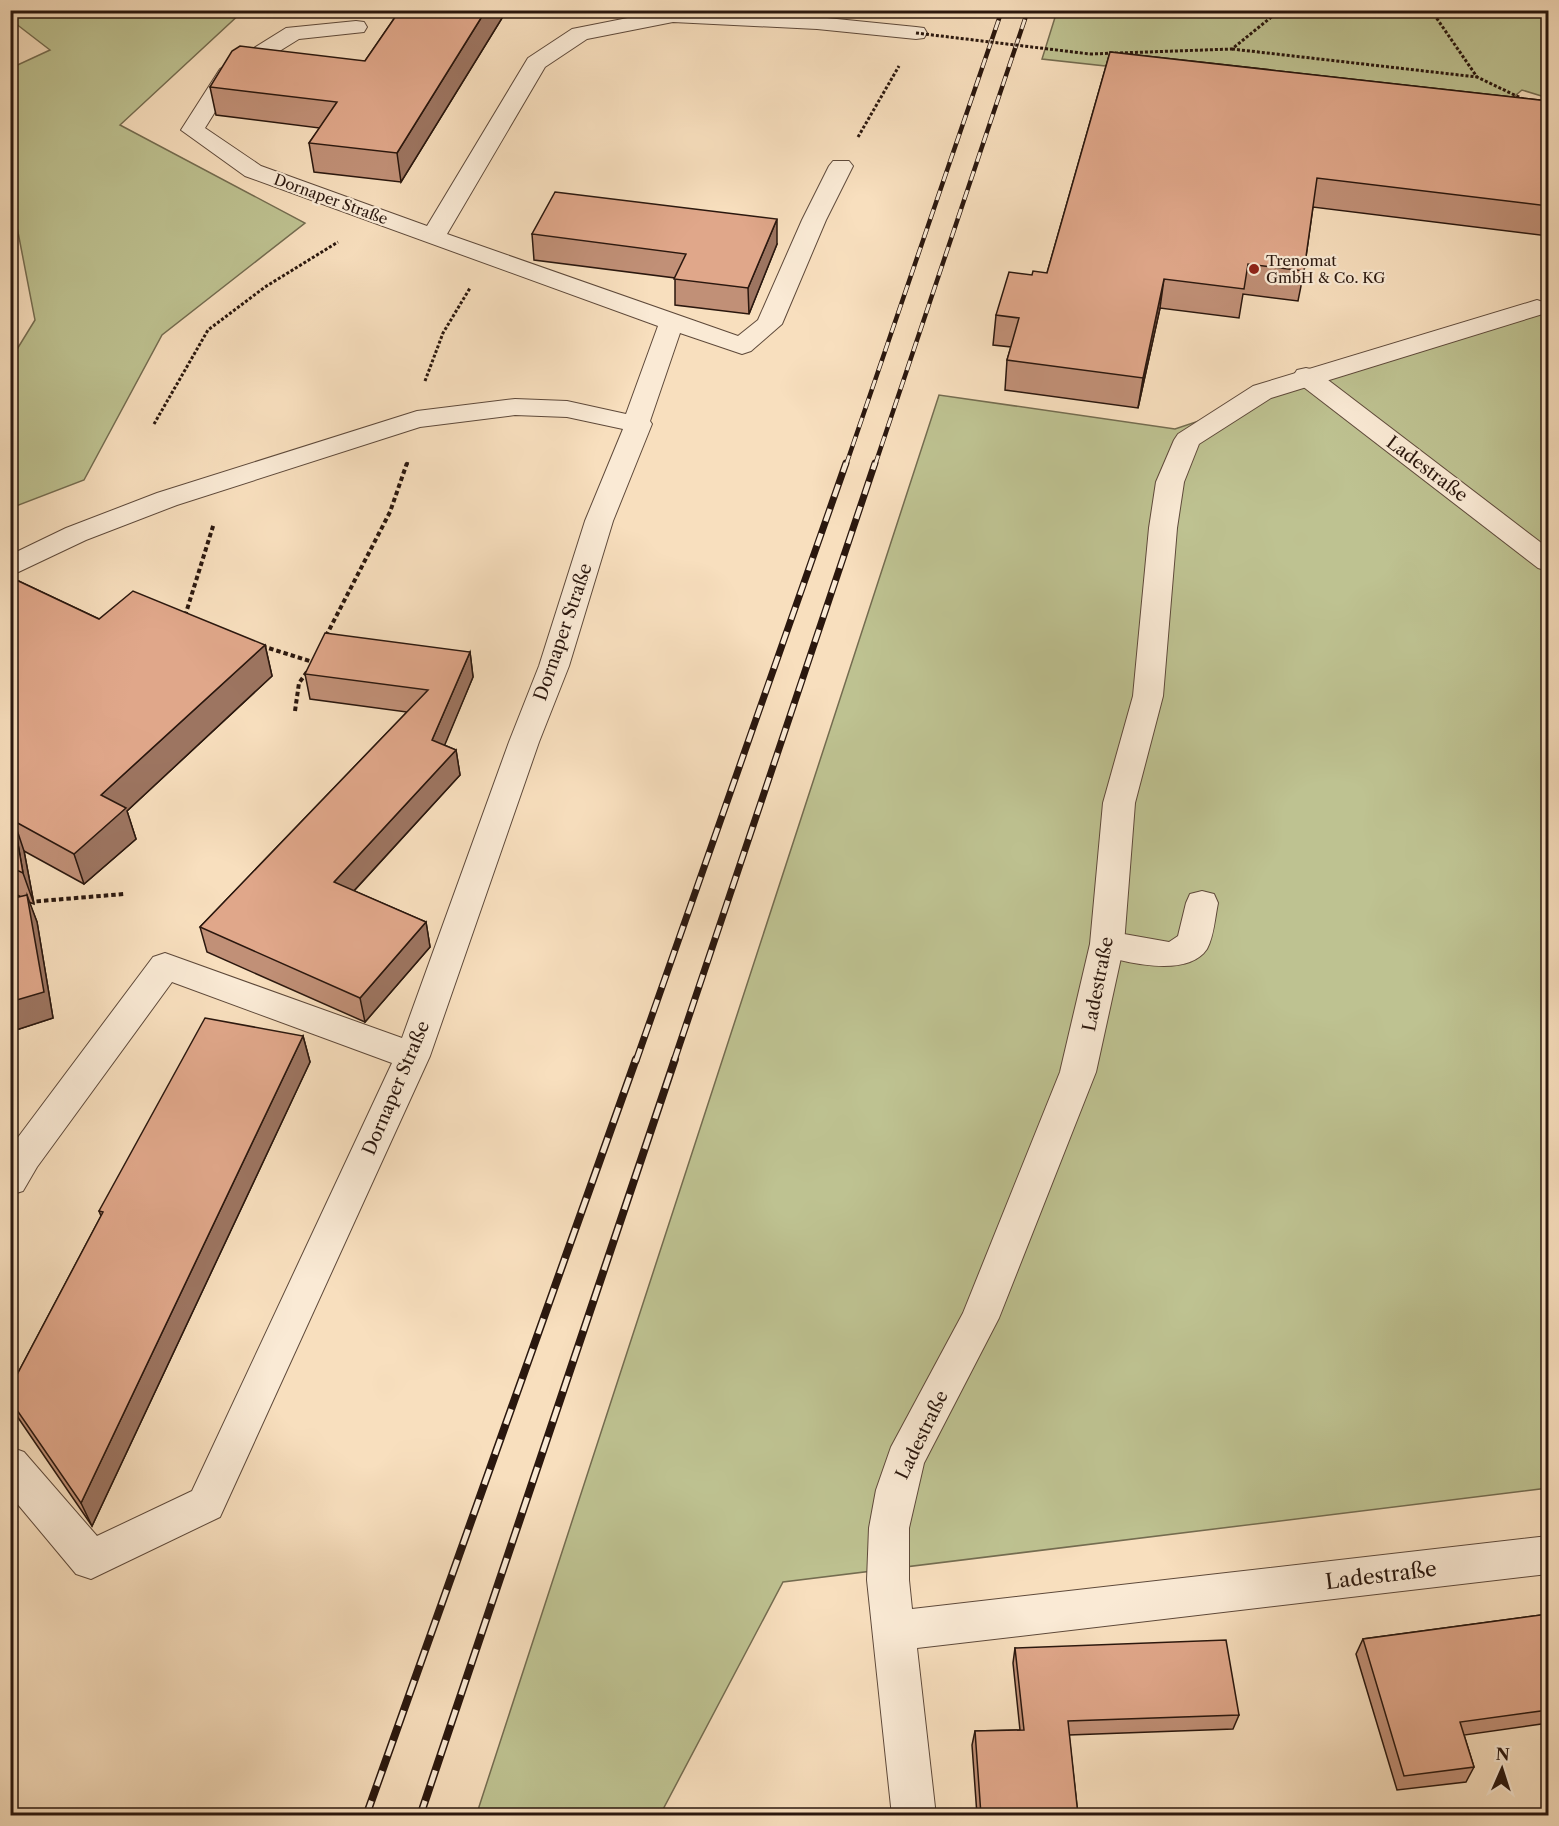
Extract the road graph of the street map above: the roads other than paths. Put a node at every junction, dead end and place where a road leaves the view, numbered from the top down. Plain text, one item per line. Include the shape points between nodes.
1 (356, 27) dead end
2 (916, 33) road end
3 (841, 166) road end
4 (433, 237) junction
5 (1537, 308) dead end
6 (672, 321) junction
7 (1306, 376) junction
8 (636, 424) junction
9 (1548, 562) edge
10 (10, 567) edge
11 (1202, 903) dead end
12 (1107, 944) junction
13 (413, 1056) junction
14 (10, 1180) edge
15 (10, 1465) edge
16 (1548, 1555) edge
17 (892, 1631) junction
18 (914, 1815) edge

1 - 4 street, Dornaper Straße via 294,33 228,75 192,130 253,171
2 - 4 street via 817,23 673,16 580,34 536,63
3 - 6 street, Dornaper Straße via 769,324 742,346
4 - 6 street, Dornaper Straße
5 - 7 street, Ladestraße
6 - 8 street, Dornaper Straße
7 - 9 street, Ladestraße
7 - 12 street, Ladestraße via 1262,392 1187,440 1170,482 1148,696 1119,803
8 - 10 street via 567,409 515,407 417,419 166,499 76,534
8 - 13 street, Dornaper Straße via 599,521 554,666
11 - 12 street via 1193,943 1173,955
12 - 17 street, Ladestraße via 1078,1072 1056,1130 980,1318 906,1460 896,1490 888,1539
13 - 14 street via 165,966
13 - 15 street, Dornaper Straße via 206,1504 91,1560
16 - 17 street, Ladestraße
17 - 18 street, Ladestraße

